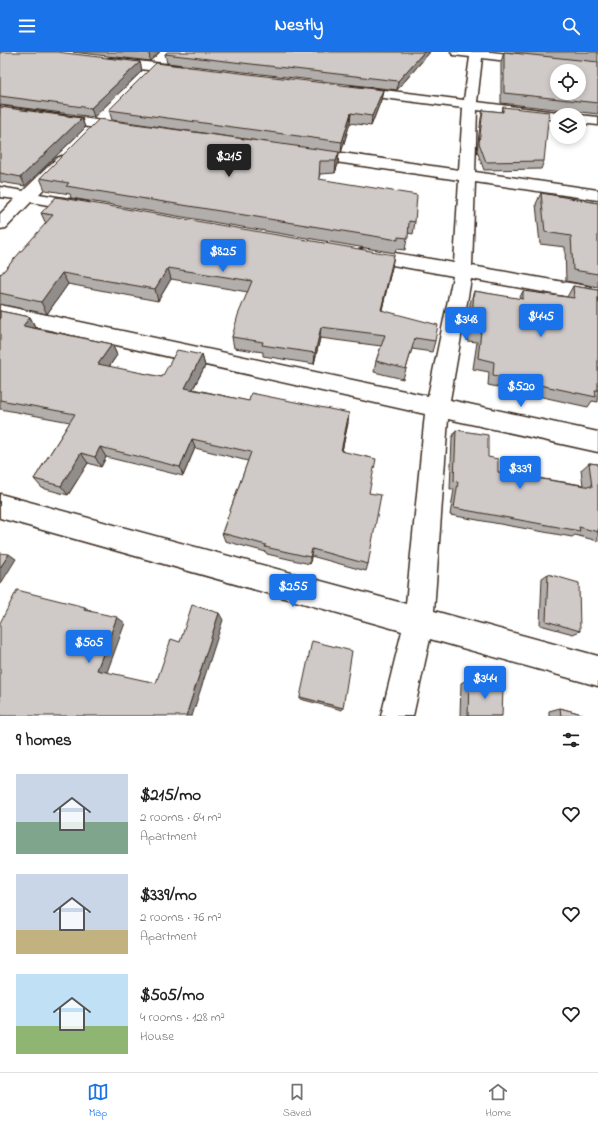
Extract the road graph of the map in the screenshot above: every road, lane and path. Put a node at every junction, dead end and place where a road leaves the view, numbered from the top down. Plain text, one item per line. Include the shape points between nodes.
1 (169, 52) edge
2 (470, 53) edge
3 (100, 61) edge
4 (545, 62) edge
5 (154, 67) junction
6 (194, 72) edge
7 (143, 79) edge
8 (336, 89) edge
9 (470, 104) junction
10 (0, 110) edge
11 (110, 113) edge
12 (550, 115) edge
13 (586, 120) edge
14 (598, 122) edge
15 (99, 125) junction
16 (138, 130) edge
17 (88, 136) edge
18 (71, 152) edge
19 (295, 152) edge
20 (468, 175) junction
21 (0, 192) edge
22 (598, 195) edge
23 (27, 196) junction
24 (97, 208) edge
25 (0, 224) edge
26 (346, 250) edge
27 (463, 270) junction
28 (598, 295) edge
29 (0, 312) edge
30 (437, 407) junction
31 (598, 442) edge
32 (0, 506) edge
33 (419, 622) junction
34 (598, 671) edge
35 (397, 716) edge

1 - 5 street
2 - 4 street
2 - 9 street
3 - 5 street
5 - 6 street
5 - 7 street
8 - 9 street
9 - 12 street
9 - 20 street
10 - 15 street
11 - 15 street
13 - 14 street
15 - 16 street
15 - 17 street
18 - 23 street
19 - 20 street
20 - 22 street
20 - 27 street
21 - 23 street
23 - 24 street
23 - 25 street
26 - 27 street
27 - 28 street
27 - 30 street
29 - 30 street
30 - 31 street
30 - 33 street
32 - 33 street
33 - 34 street
33 - 35 street

